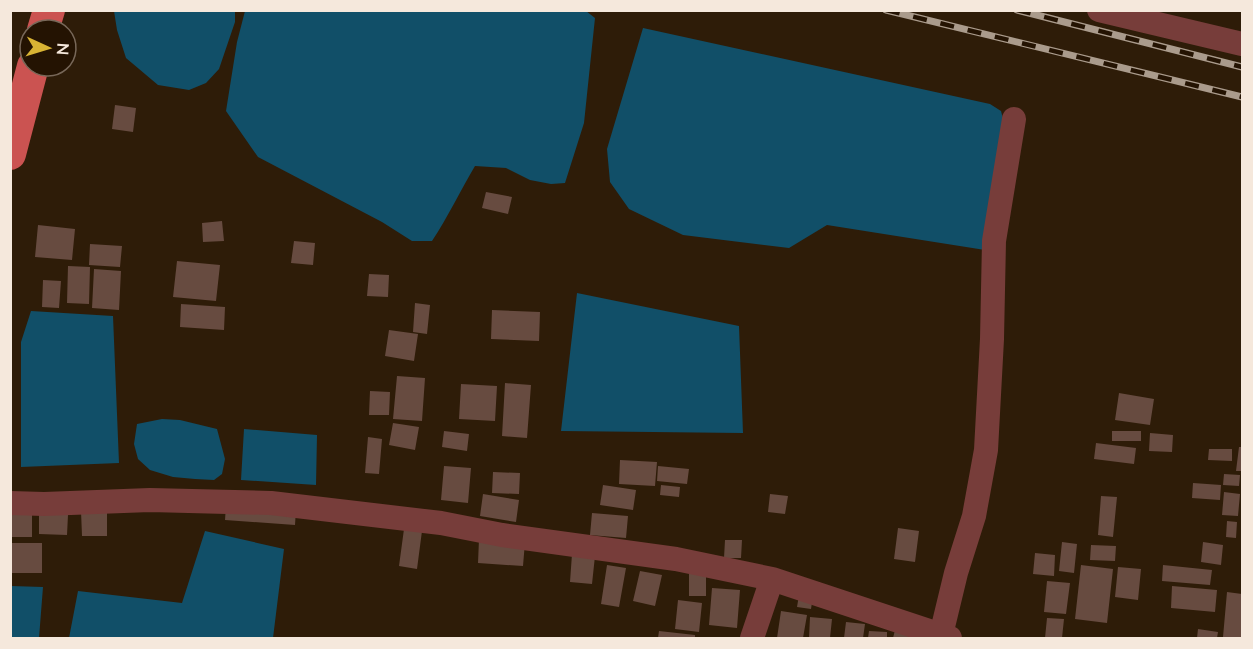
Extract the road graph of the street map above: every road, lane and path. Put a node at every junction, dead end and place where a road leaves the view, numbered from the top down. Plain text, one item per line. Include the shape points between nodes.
1 (1099, 10) edge
2 (1242, 44) edge
3 (30, 78) edge
4 (1014, 119) dead end
5 (10, 154) edge
6 (10, 503) edge
7 (772, 579) junction
8 (945, 637) edge
9 (752, 639) edge

1 - 2 street
3 - 5 main road
4 - 8 street via 994,241 986,450
6 - 7 street via 271,503 441,523 502,536 676,559
7 - 8 street
7 - 9 street

